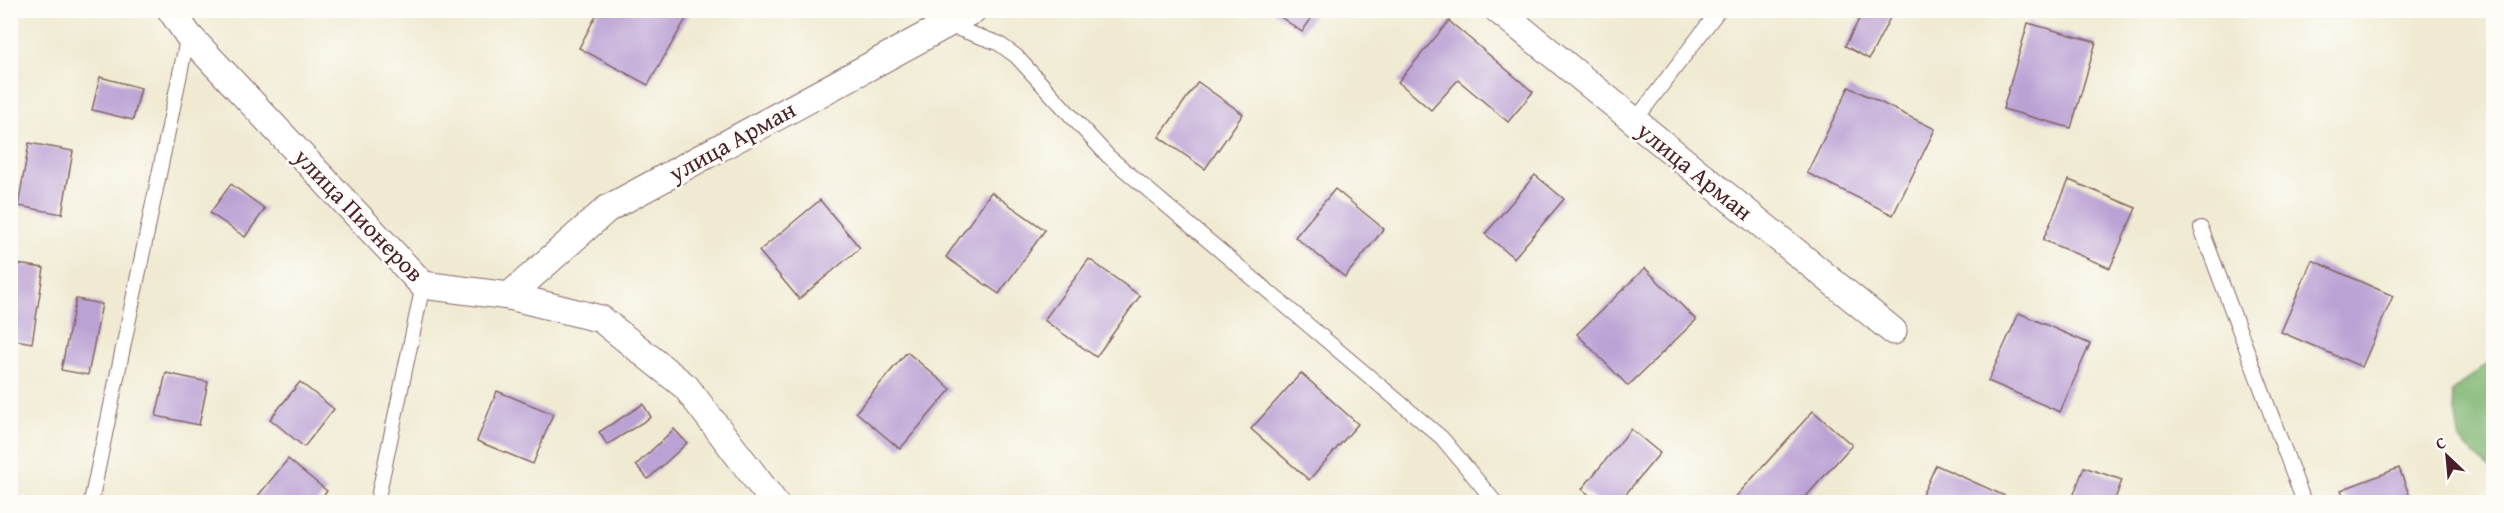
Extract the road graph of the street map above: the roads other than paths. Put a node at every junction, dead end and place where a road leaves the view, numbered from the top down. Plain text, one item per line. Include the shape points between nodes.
1 (171, 10) edge
2 (973, 10) edge
3 (1498, 10) edge
4 (1719, 10) edge
5 (945, 24) junction
6 (188, 35) junction
7 (1634, 122) junction
8 (2200, 228) dead end
9 (423, 285) junction
10 (510, 296) junction
11 (1893, 331) dead end
12 (91, 502) edge
13 (377, 502) edge
14 (774, 502) edge
15 (1495, 502) edge
16 (2304, 502) edge

1 - 6 street, улица Пионеров
2 - 5 street, улица Арман
3 - 7 street, улица Арман
4 - 7 lane
5 - 10 street, улица Арман via 607,209
5 - 15 lane via 998,43 1016,56 1108,156 1442,438
6 - 9 street, улица Пионеров
6 - 12 lane
7 - 11 street, улица Арман
8 - 16 lane
9 - 10 street, улица Пионеров
9 - 13 lane
10 - 14 street, улица Пионеров via 601,319 686,387

